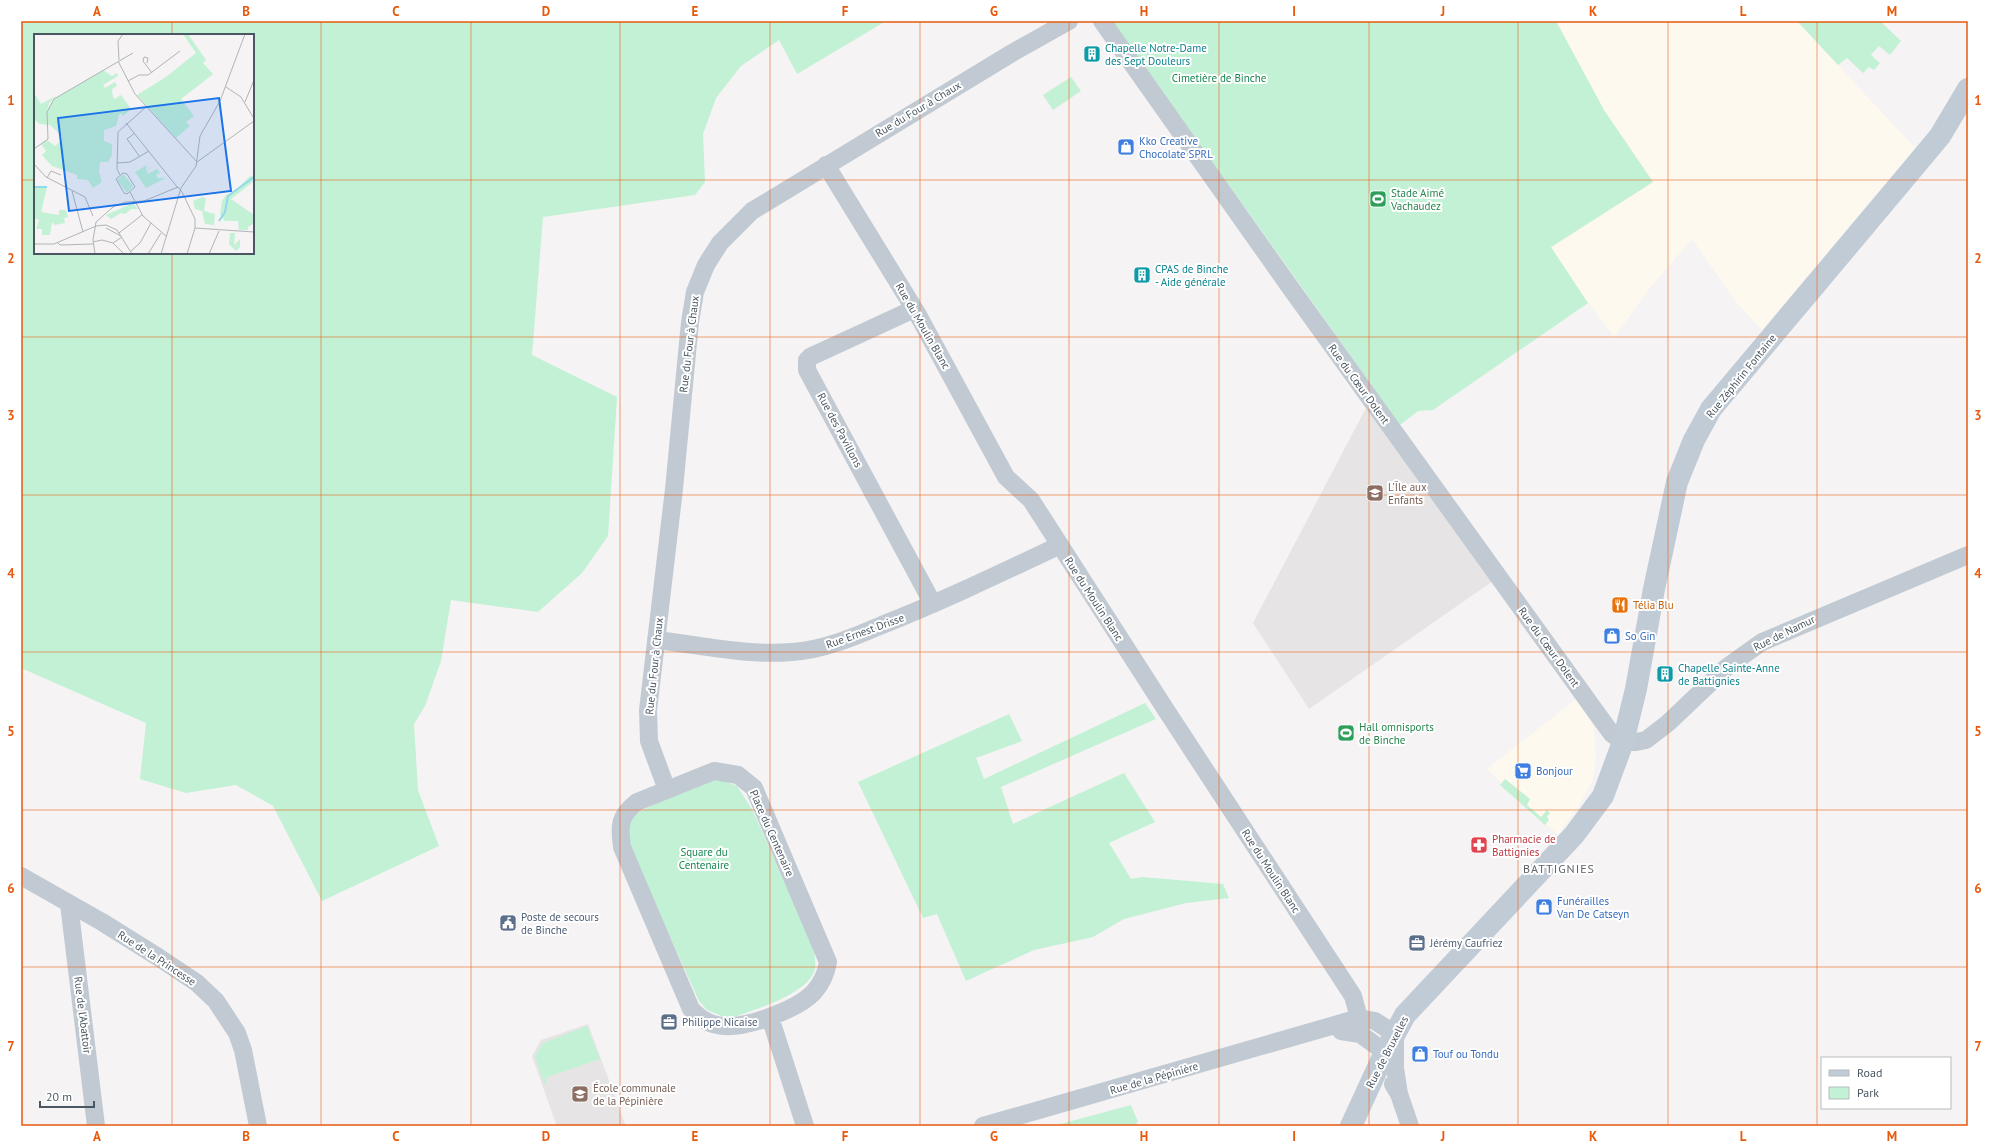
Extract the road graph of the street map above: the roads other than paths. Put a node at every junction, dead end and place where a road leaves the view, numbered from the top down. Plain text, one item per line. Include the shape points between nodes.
1 (1069, 21) edge
2 (1102, 21) edge
3 (1968, 89) edge
4 (826, 165) junction
5 (914, 308) junction
6 (1060, 545) junction
7 (1968, 554) edge
8 (933, 604) junction
9 (656, 640) junction
10 (1623, 742) junction
11 (667, 790) junction
12 (21, 876) edge
13 (69, 904) junction
14 (770, 1017) junction
15 (1356, 1025) junction
16 (1386, 1051) junction
17 (1399, 1094) junction
18 (96, 1126) edge
19 (258, 1126) edge
20 (805, 1126) edge
21 (983, 1126) edge
22 (1351, 1126) edge
23 (1410, 1126) edge

1 - 4 street, Rue du Four à Chaux
2 - 10 street, Rue du Cœur Dolent via 1601,719 1612,734
3 - 10 main road, Rue Zéphirin Fontaine via 1940,136 1711,409 1694,440 1677,482 1636,690
4 - 5 street, Rue du Moulin Blanc
4 - 9 street, Rue du Four à Chaux via 752,211 739,222 714,252 695,292
5 - 6 street, Rue du Moulin Blanc via 1006,477 1031,500
5 - 8 street, Rue des Pavillons via 810,357 806,364
6 - 8 street, Rue Ernest Drisse
6 - 15 street, Rue du Moulin Blanc via 1353,996
7 - 10 street, Rue de Namur via 1762,642 1727,666 1653,736 1636,742
8 - 9 street, Rue Ernest Drisse via 850,638 794,652 755,652
9 - 11 street, Rue du Four à Chaux via 648,710 649,741
10 - 16 main road, Rue de Bruxelles via 1603,796 1574,835 1405,1016
11 - 14 street, Place du Centenaire via 637,802 626,811 620,824 620,834 622,847 691,1009 702,1020 730,1027
11 - 14 street, Place du Centenaire via 714,771 738,775 754,788 828,962 826,974 813,992 797,1004
12 - 13 street, Rue de la Princesse
13 - 18 street, Rue de l'Abattoir
13 - 19 street, Rue de la Princesse via 197,982 216,1001 237,1033 243,1050
14 - 20 street
15 - 16 street via 1375,1021
15 - 21 street, Rue de la Pépinière via 1324,1030
16 - 17 street via 1395,1068
16 - 17 street via 1388,1077
16 - 22 main road, Rue de Bruxelles
17 - 23 street

